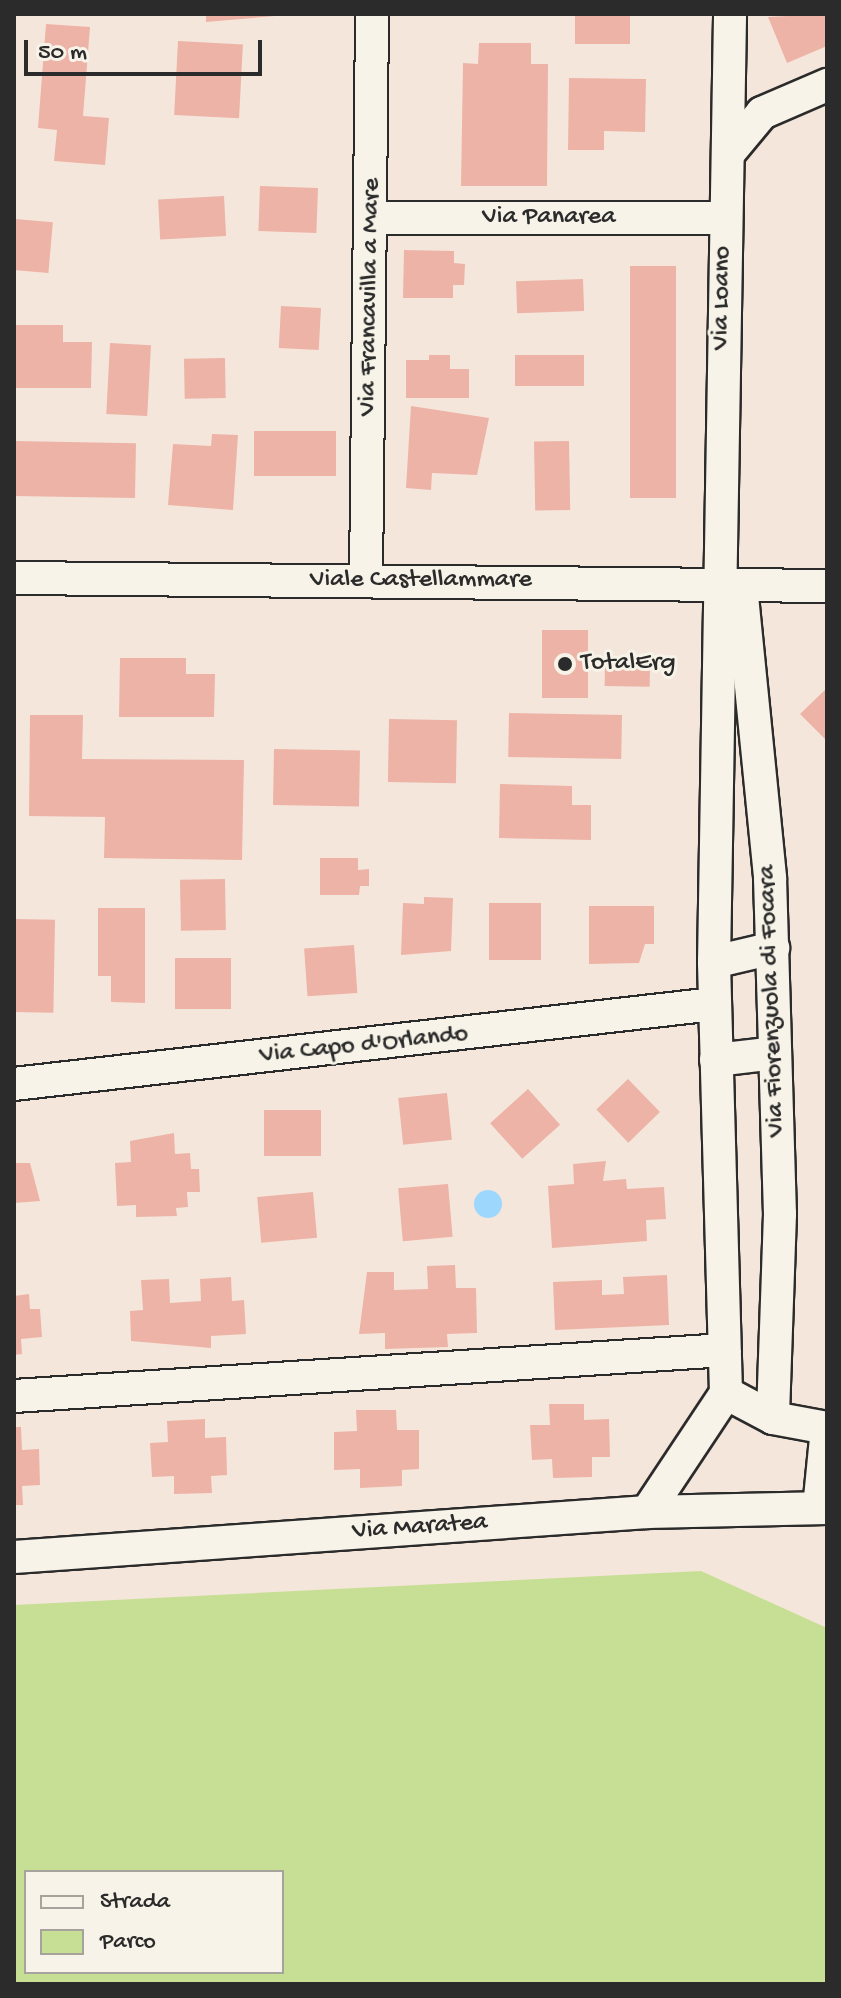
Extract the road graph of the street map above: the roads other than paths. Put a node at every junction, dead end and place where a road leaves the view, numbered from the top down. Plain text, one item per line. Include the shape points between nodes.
1 (372, 14) edge
2 (730, 14) edge
3 (827, 85) edge
4 (728, 154) junction
5 (373, 218) junction
6 (725, 218) junction
7 (14, 578) edge
8 (366, 580) junction
9 (728, 584) junction
10 (827, 586) edge
11 (773, 948) junction
12 (714, 962) junction
13 (714, 1004) junction
14 (775, 1053) junction
15 (716, 1060) junction
16 (14, 1084) edge
17 (725, 1350) junction
18 (726, 1393) junction
19 (14, 1396) edge
20 (773, 1418) junction
21 (823, 1508) edge
22 (647, 1512) junction
23 (14, 1557) edge

1 - 5 street, Via Francavilla a Mare
2 - 4 street, Via Loano
3 - 4 street via 762,113
4 - 6 street, Via Loano
5 - 6 street, Via Panarea
5 - 8 street, Via Francavilla a Mare
6 - 9 street, Via Loano
7 - 8 street, Viale Castellammare
8 - 9 street, Viale Castellammare
9 - 10 street, Viale Castellammare
9 - 11 street, Via Fiorenzuola di Focara
9 - 12 street, Via Fiorenzuola di Focara
11 - 12 street
11 - 14 street, Via Fiorenzuola di Focara
12 - 13 street, Via Fiorenzuola di Focara
13 - 15 street, Via Fiorenzuola di Focara
13 - 16 street, Via Capo d'Orlando
14 - 15 street
14 - 20 street, Via Fiorenzuola di Focara via 780,1214
15 - 17 street, Via Fiorenzuola di Focara
17 - 18 street, Via Fiorenzuola di Focara
17 - 19 street
18 - 20 street
18 - 22 street
20 - 21 street via 827,1428
21 - 22 street, Via Maratea
22 - 23 street, Via Maratea

